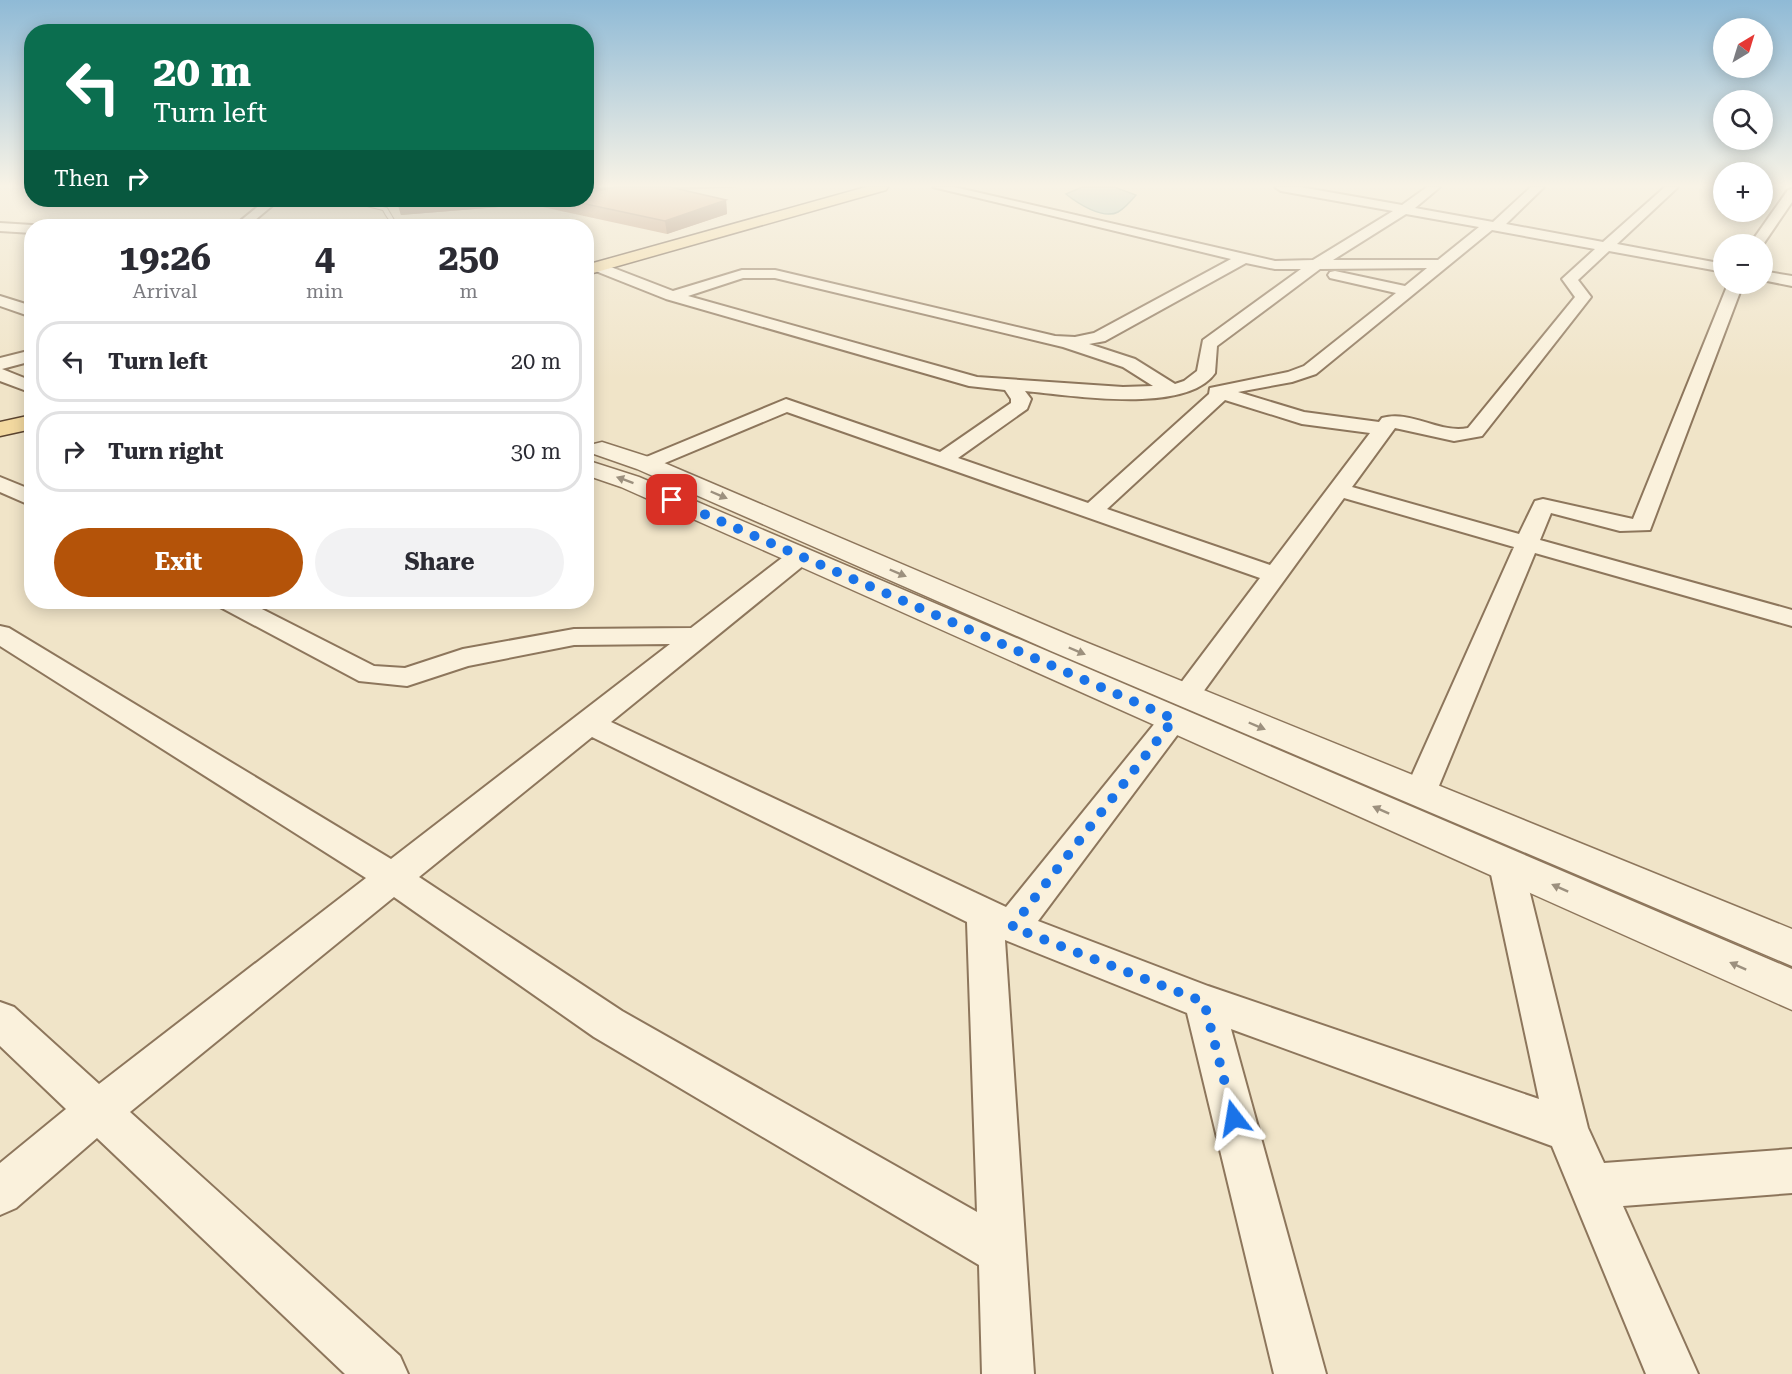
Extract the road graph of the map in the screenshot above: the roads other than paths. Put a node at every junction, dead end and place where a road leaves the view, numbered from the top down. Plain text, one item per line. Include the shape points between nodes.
1 (642, 251) edge
2 (648, 251) edge
3 (1214, 251) edge
4 (1339, 251) edge
5 (1459, 251) edge
6 (1600, 251) edge
7 (1633, 251) edge
8 (1244, 258) junction
9 (1442, 264) junction
10 (594, 266) edge
11 (594, 266) edge
12 (1713, 266) edge
13 (594, 268) edge
14 (1313, 268) junction
15 (1773, 277) edge
16 (1792, 281) edge
17 (1408, 291) junction
18 (1732, 294) edge
19 (672, 296) junction
20 (0, 301) edge
21 (24, 309) edge
22 (1065, 342) junction
23 (24, 357) edge
24 (0, 364) edge
25 (0, 374) edge
26 (24, 384) edge
27 (1012, 386) junction
28 (1182, 387) junction
29 (1221, 393) junction
30 (24, 410) edge
31 (0, 416) edge
32 (24, 424) edge
33 (0, 429) edge
34 (1384, 429) junction
35 (594, 447) edge
36 (943, 459) junction
37 (646, 464) junction
38 (594, 470) edge
39 (0, 484) edge
40 (1338, 490) junction
41 (24, 495) edge
42 (1092, 511) junction
43 (1528, 544) junction
44 (800, 556) junction
45 (1274, 575) junction
46 (242, 609) edge
47 (1792, 618) edge
48 (0, 634) edge
49 (696, 636) junction
50 (1180, 707) junction
51 (588, 723) junction
52 (1420, 793) junction
53 (1506, 864) junction
54 (393, 878) junction
55 (999, 921) junction
56 (1792, 948) edge
57 (1792, 990) edge
58 (1204, 1002) junction
59 (0, 1020) edge
60 (96, 1112) junction
61 (1567, 1130) junction
62 (1792, 1171) edge
63 (1590, 1186) junction
64 (0, 1192) edge
65 (1001, 1252) junction
66 (382, 1374) edge
67 (1008, 1374) edge
68 (1300, 1374) edge
69 (1672, 1374) edge

1 - 10 main road
2 - 11 main road
3 - 8 street
4 - 14 street
5 - 9 street
6 - 34 street via 1570,279 1583,297 1475,432 1460,436 1395,421
7 - 12 street
8 - 14 street
8 - 22 street via 1124,325 1089,340
9 - 14 street
9 - 17 street
13 - 19 street
14 - 17 street
14 - 28 street via 1209,344 1206,373
15 - 16 street
17 - 29 street via 1310,370
18 - 43 street via 1642,525 1627,525 1563,507 1543,507
19 - 22 street via 742,273 775,274
19 - 27 street via 959,379
20 - 21 street
22 - 28 street via 1129,363
23 - 24 street
25 - 26 street
27 - 28 street via 1123,393
27 - 36 street via 1021,399 1020,405
28 - 29 street
29 - 34 street via 1302,418
29 - 42 street
30 - 31 main road
32 - 33 main road
34 - 40 street
35 - 37 street
36 - 37 street via 786,405
36 - 42 street
37 -> 50 street
44 -> 38 street
39 - 41 street
40 - 43 street
40 - 45 street
42 - 45 street
43 - 47 street
43 - 52 street
44 - 49 street
44 - 50 street
45 - 50 street
46 - 49 street via 369,675 386,677 406,677 473,656 574,637
48 - 54 street
49 - 51 street
50 -> 52 street
53 -> 50 street
50 - 55 street
51 - 54 street
51 - 55 street
52 - 56 street
57 -> 53 street
53 - 61 street
54 - 60 street
54 - 65 street via 608,1024
55 - 58 street
55 - 65 street
58 - 61 street
58 - 68 street
59 - 60 street
60 - 64 street
60 - 66 street
61 - 63 street
62 - 63 street
63 - 69 street
65 - 67 street

